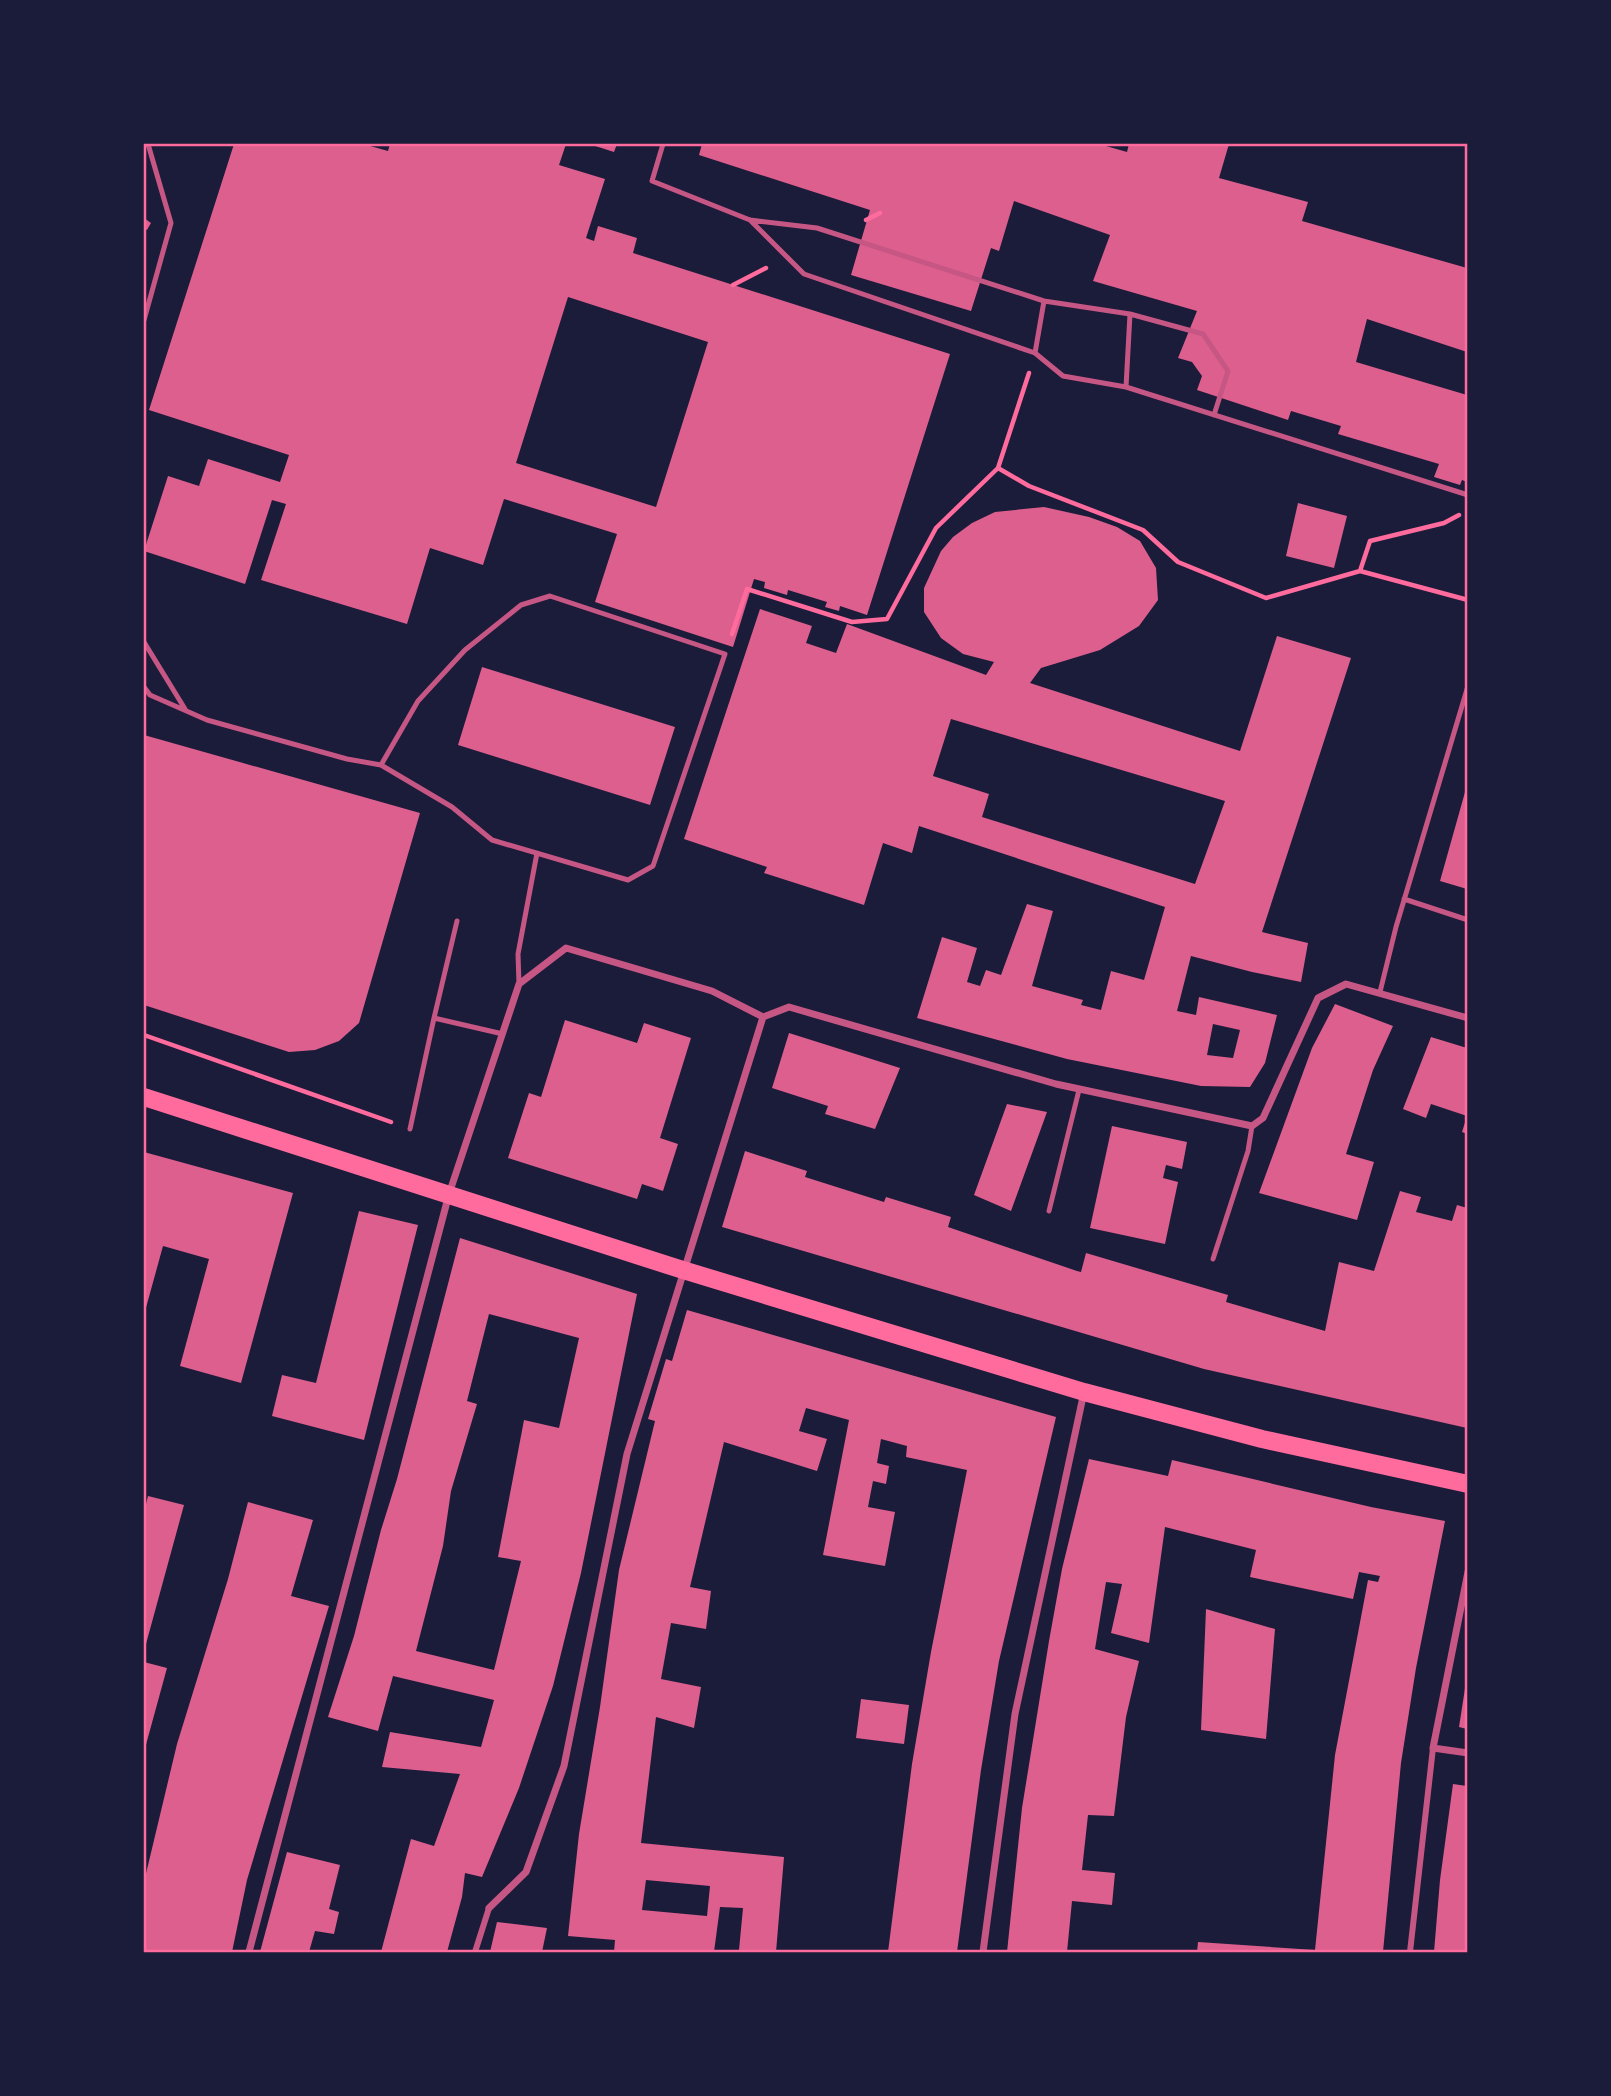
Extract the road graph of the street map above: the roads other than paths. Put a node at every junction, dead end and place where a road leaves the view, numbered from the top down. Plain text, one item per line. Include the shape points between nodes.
1 (148, 144) edge
2 (663, 144) edge
3 (750, 220) junction
4 (1044, 301) junction
5 (1130, 314) junction
6 (144, 320) edge
7 (1035, 353) junction
8 (1126, 387) junction
9 (1214, 415) junction
10 (1468, 495) edge
11 (144, 642) edge
12 (1468, 686) edge
13 (144, 687) edge
14 (185, 709) junction
15 (382, 765) junction
16 (537, 853) junction
17 (1404, 899) junction
18 (1468, 920) edge
19 (457, 921) dead end
20 (519, 984) junction
21 (1380, 992) junction
22 (763, 1017) junction
23 (434, 1018) junction
24 (1468, 1018) edge
25 (503, 1034) junction
26 (1079, 1090) junction
27 (144, 1097) edge
28 (1252, 1126) junction
29 (410, 1129) road end
30 (449, 1194) junction
31 (1049, 1211) dead end
32 (1213, 1259) dead end
33 (684, 1270) junction
34 (1084, 1392) junction
35 (1468, 1484) edge
36 (1468, 1572) edge
37 (1433, 1748) junction
38 (1468, 1753) edge
39 (489, 1908) joint
40 (249, 1952) edge
41 (475, 1952) edge
42 (983, 1952) edge
43 (1410, 1952) edge

1 - 6 lane via 171,223
2 - 3 lane via 652,181
3 - 4 lane via 817,228
3 - 7 lane via 804,274
4 - 5 lane
4 - 7 lane
5 - 8 lane
5 - 9 lane via 1203,334 1228,371
7 - 8 lane via 1063,376
8 - 9 lane
9 - 10 lane
11 - 14 lane
12 - 17 lane
13 - 14 lane via 150,695
14 - 15 lane via 207,720
15 - 16 lane via 452,807 492,840
15 - 16 lane via 418,701 465,650 522,604 550,596 725,654 653,866 628,880
16 - 20 lane via 518,954
17 - 18 lane
17 - 21 lane
19 - 23 lane
20 - 22 street via 566,948 712,991
20 - 25 street
21 - 24 street
21 - 28 street via 1346,984 1318,998 1263,1118
22 - 26 street via 789,1007
22 - 33 street
23 - 25 lane
23 - 29 lane
25 - 30 street
26 - 28 street
26 - 31 lane
27 - 30 main road
28 - 32 lane
30 - 33 main road
30 - 40 street
33 - 34 main road
33 - 39 street via 627,1454 564,1766 526,1872
34 - 35 main road via 1262,1439
34 - 42 street via 1015,1714
36 - 37 street
37 - 38 street
37 - 43 street
39 - 41 street

